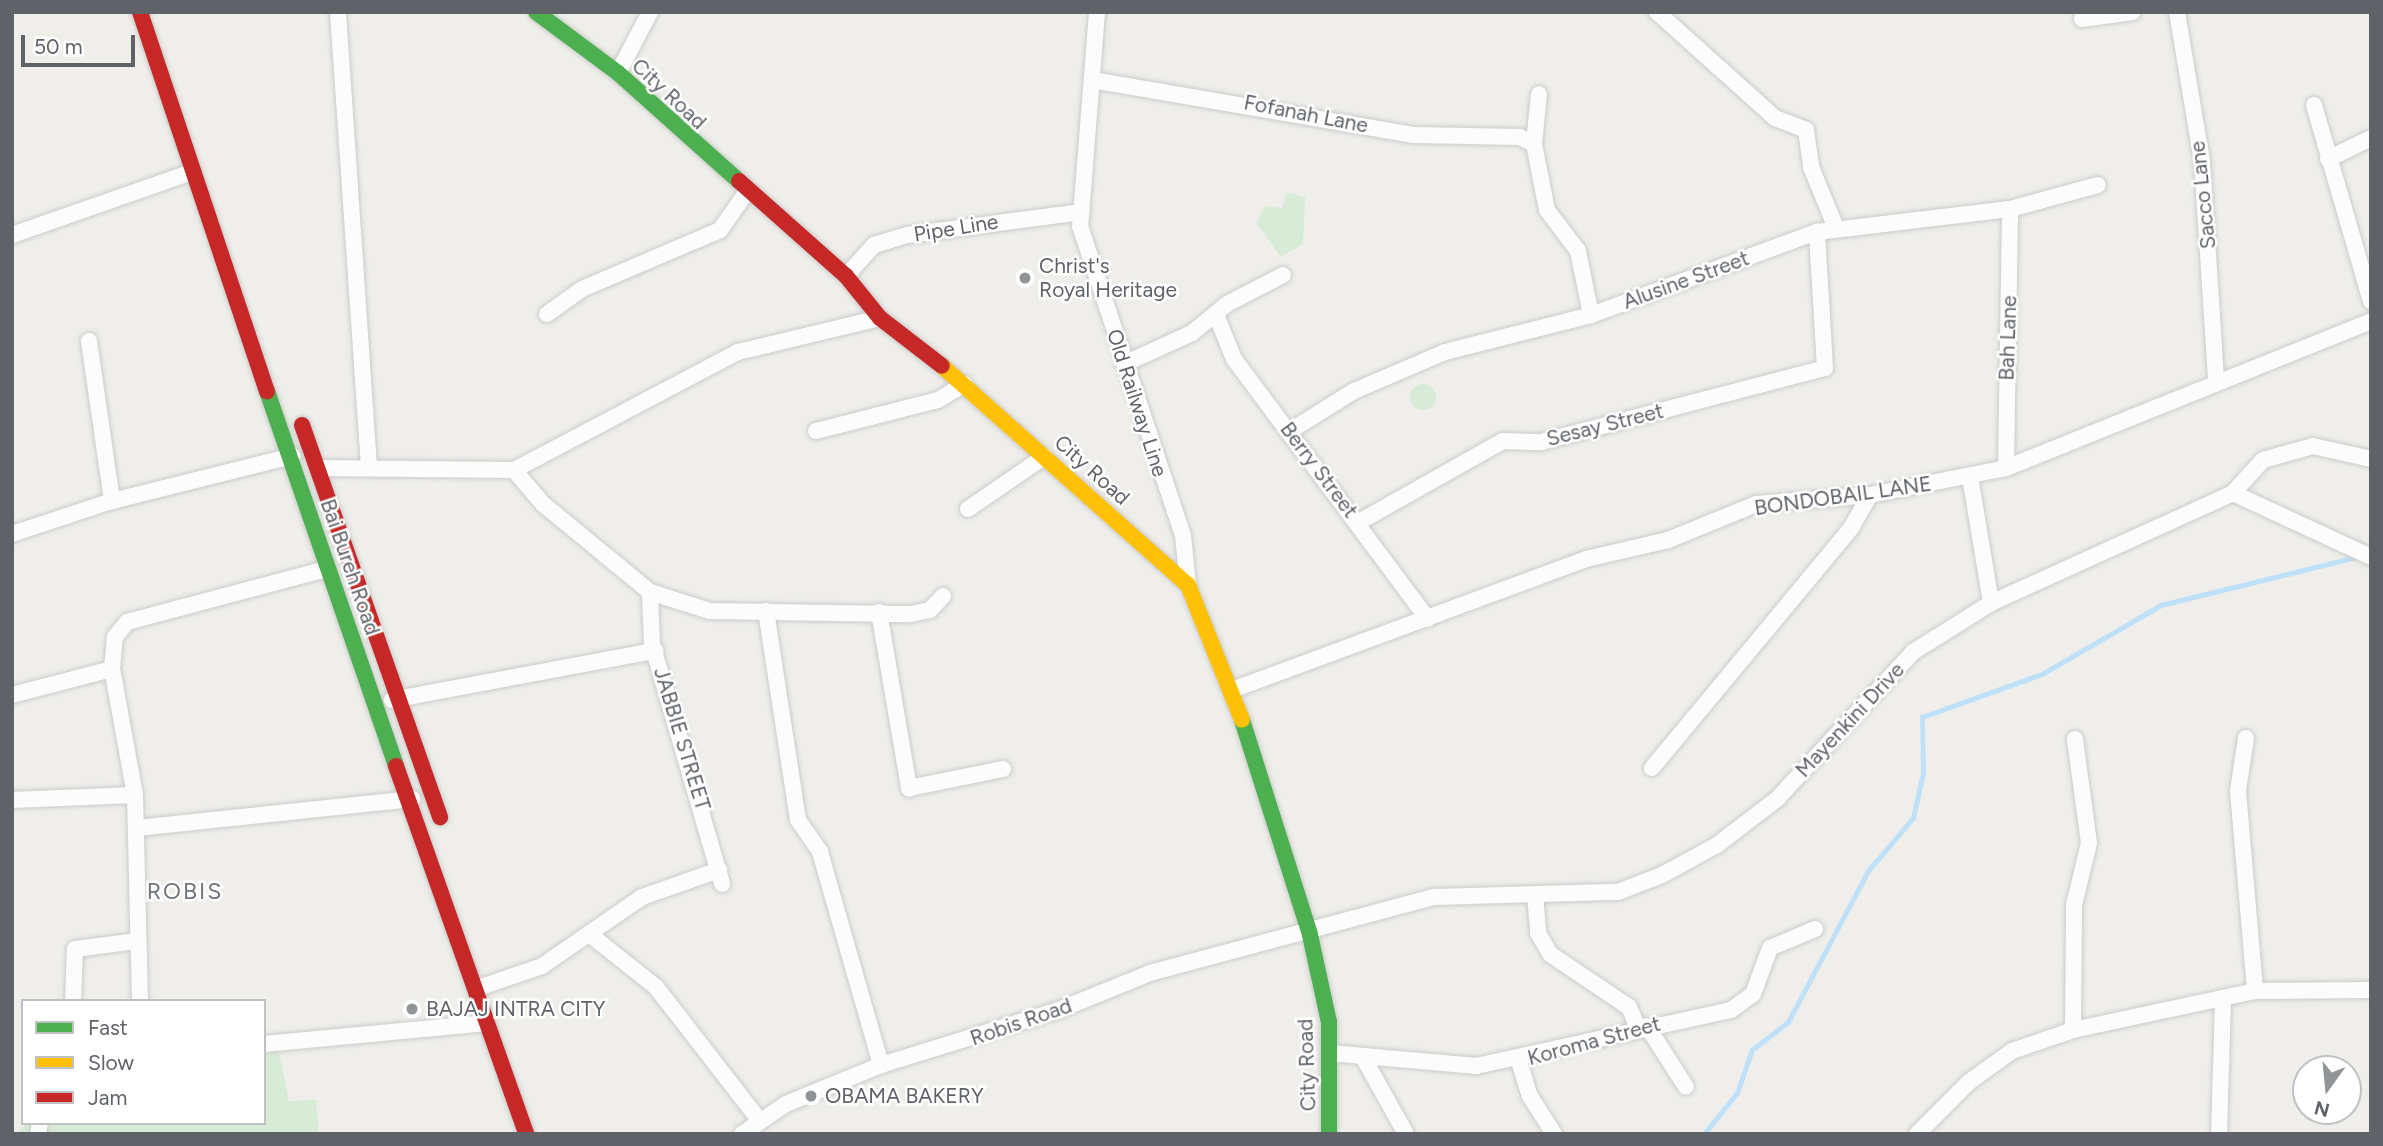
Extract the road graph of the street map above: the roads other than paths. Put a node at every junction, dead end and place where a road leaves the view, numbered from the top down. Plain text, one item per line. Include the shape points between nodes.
1 (140, 12) edge
2 (157, 12) edge
3 (338, 12) edge
4 (536, 12) edge
5 (650, 12) edge
6 (1097, 12) edge
7 (1657, 12) edge
8 (2133, 12) edge
9 (2176, 12) edge
10 (2082, 19) dead end
11 (618, 74) junction
12 (1092, 80) junction
13 (1539, 94) dead end
14 (2314, 104) dead end
15 (2371, 138) edge
16 (1527, 140) junction
17 (2328, 159) junction
18 (192, 172) junction
19 (2098, 185) dead end
20 (747, 192) junction
21 (2010, 209) junction
22 (1081, 212) junction
23 (1836, 228) junction
24 (1817, 232) junction
25 (12, 235) edge
26 (831, 251) dead end
27 (850, 273) junction
28 (1283, 275) dead end
29 (252, 286) dead end
30 (2371, 301) edge
31 (547, 314) dead end
32 (1591, 314) junction
33 (1217, 317) junction
34 (880, 318) junction
35 (2371, 321) edge
36 (89, 341) dead end
37 (1124, 364) junction
38 (2216, 379) junction
39 (965, 384) junction
40 (294, 403) dead end
41 (816, 431) dead end
42 (1290, 431) junction
43 (292, 456) junction
44 (1045, 456) junction
45 (2371, 459) edge
46 (369, 467) junction
47 (318, 468) junction
48 (2006, 468) junction
49 (514, 470) junction
50 (1970, 477) junction
51 (2233, 493) junction
52 (1870, 495) junction
53 (112, 501) junction
54 (968, 509) dead end
55 (1359, 522) junction
56 (12, 534) edge
57 (2371, 557) edge
58 (326, 569) junction
59 (1188, 585) junction
60 (650, 592) junction
61 (943, 596) dead end
62 (1991, 603) junction
63 (766, 611) junction
64 (879, 612) junction
65 (1428, 619) junction
66 (655, 651) junction
67 (112, 669) junction
68 (1232, 690) junction
69 (12, 695) edge
70 (398, 698) junction
71 (375, 704) junction
72 (2246, 738) dead end
73 (2075, 739) dead end
74 (1652, 768) dead end
75 (1003, 769) dead end
76 (135, 795) junction
77 (412, 799) junction
78 (12, 800) edge
79 (137, 828) junction
80 (443, 829) dead end
81 (1535, 895) junction
82 (1815, 929) dead end
83 (476, 933) dead end
84 (1310, 935) junction
85 (593, 937) junction
86 (137, 942) junction
87 (492, 986) junction
88 (475, 989) junction
89 (2371, 990) edge
90 (2255, 991) junction
91 (2223, 998) junction
92 (73, 999) edge
93 (140, 999) edge
94 (487, 1023) junction
95 (1642, 1026) junction
96 (2073, 1030) junction
97 (266, 1044) edge
98 (1330, 1053) junction
99 (1363, 1056) junction
100 (1518, 1061) junction
101 (881, 1065) junction
102 (1686, 1087) dead end
103 (760, 1121) junction
104 (526, 1134) edge
105 (543, 1134) edge
106 (742, 1134) edge
107 (1329, 1134) edge
108 (1406, 1134) edge
109 (1554, 1134) edge
110 (1917, 1134) edge
111 (2220, 1134) edge

1 - 18 main road, Bai Bureh Road
2 - 29 main road
3 - 46 street
4 - 11 main road, City Road
5 - 11 street
6 - 12 street, Old Railway Line
7 - 23 street via 1775,118 1806,130 1811,167
8 - 10 street
9 - 38 street, Sacco Lane via 2202,162
11 - 20 main road, City Road
12 - 16 street, Fofanah Lane via 1414,135
12 - 22 street, Old Railway Line
13 - 16 street
14 - 17 street
15 - 17 street
16 - 32 street via 1547,210 1578,251
17 - 30 street
18 - 25 street
18 - 43 main road, Bai Bureh Road
19 - 21 street, Alusine Street
20 - 27 main road, City Road
20 - 31 street via 720,230 582,289
21 - 23 street, Alusine Street
21 - 48 street, Bah Lane
22 - 27 street, Pipe Line via 907,235 874,246
22 - 37 street, Old Railway Line via 1080,226
23 - 24 street, Alusine Street
24 - 32 street, Alusine Street
24 - 55 street, Sesay Street via 1825,368 1541,442 1503,441
26 - 27 street
27 - 34 main road, City Road
28 - 33 street via 1227,304
32 - 42 street, Alusine Street via 1445,352 1354,391
33 - 37 street
33 - 42 street, Berry Street via 1234,359
34 - 39 main road, City Road
34 - 49 street via 738,352
35 - 38 street, BONDOBAIL LANE
36 - 53 street
37 - 59 street, Old Railway Line via 1183,535
38 - 48 street, BONDOBAIL LANE
39 - 41 street via 938,400
39 - 44 main road, City Road
40 - 47 main road, Bai Bureh Road
42 - 55 street, Berry Street
43 - 53 street
43 - 58 main road, Bai Bureh Road
44 - 54 street
44 - 59 main road, City Road
45 - 51 street, Mayenkini Drive via 2313,446 2298,449 2263,460
46 - 47 street
46 - 49 street
47 - 70 main road, Bai Bureh Road
48 - 50 street, BONDOBAIL LANE
49 - 60 street via 543,504
50 - 52 street, BONDOBAIL LANE
50 - 62 street
51 - 57 street
51 - 62 street, Mayenkini Drive
52 - 65 street, BONDOBAIL LANE via 1756,504 1668,540 1586,559
52 - 74 street via 1851,528
53 - 56 street
55 - 65 street, Berry Street
58 - 67 street via 127,622 116,637
58 - 71 main road, Bai Bureh Road
59 - 68 main road, City Road
60 - 63 street via 710,611
60 - 66 street, JABBIE STREET
61 - 64 street via 930,610
62 - 81 street, Mayenkini Drive via 1913,652 1777,799 1717,845 1618,892
63 - 64 street
63 - 101 street via 798,820 820,852
64 - 75 street via 909,788
65 - 68 street, BONDOBAIL LANE
66 - 70 street
66 - 85 street, JABBIE STREET via 720,877 642,897
67 - 69 street
67 - 76 street
68 - 84 main road, City Road
70 - 71 street
70 - 80 main road, Bai Bureh Road
71 - 77 main road, Bai Bureh Road
72 - 90 street via 2238,790
73 - 96 street via 2089,843 2074,905
76 - 78 street
76 - 79 street
77 - 79 street
77 - 88 main road, Bai Bureh Road
79 - 86 street
81 - 84 street, Mayenkini Drive via 1434,897
81 - 95 street via 1538,933 1550,954 1629,1007
82 - 95 street, Koroma Street via 1789,935 1770,948 1746,1003
83 - 87 main road
84 - 98 main road, City Road
84 - 101 street, Robis Road via 1150,974 1034,1019
85 - 87 street
85 - 103 street via 656,987
86 - 92 street via 75,949
86 - 93 street
87 - 88 street
87 - 105 main road
88 - 94 main road, Bai Bureh Road
89 - 90 street
90 - 91 street
91 - 96 street
91 - 111 street
94 - 97 street
94 - 104 main road, Bai Bureh Road
95 - 100 street, Koroma Street
95 - 102 street
96 - 110 street via 2012,1051 1969,1082
98 - 99 street, Koroma Street
98 - 107 main road, City Road
99 - 100 street, Koroma Street via 1430,1067
99 - 108 street
100 - 109 street via 1530,1096
101 - 103 street, Robis Road
103 - 106 street, Robis Road

